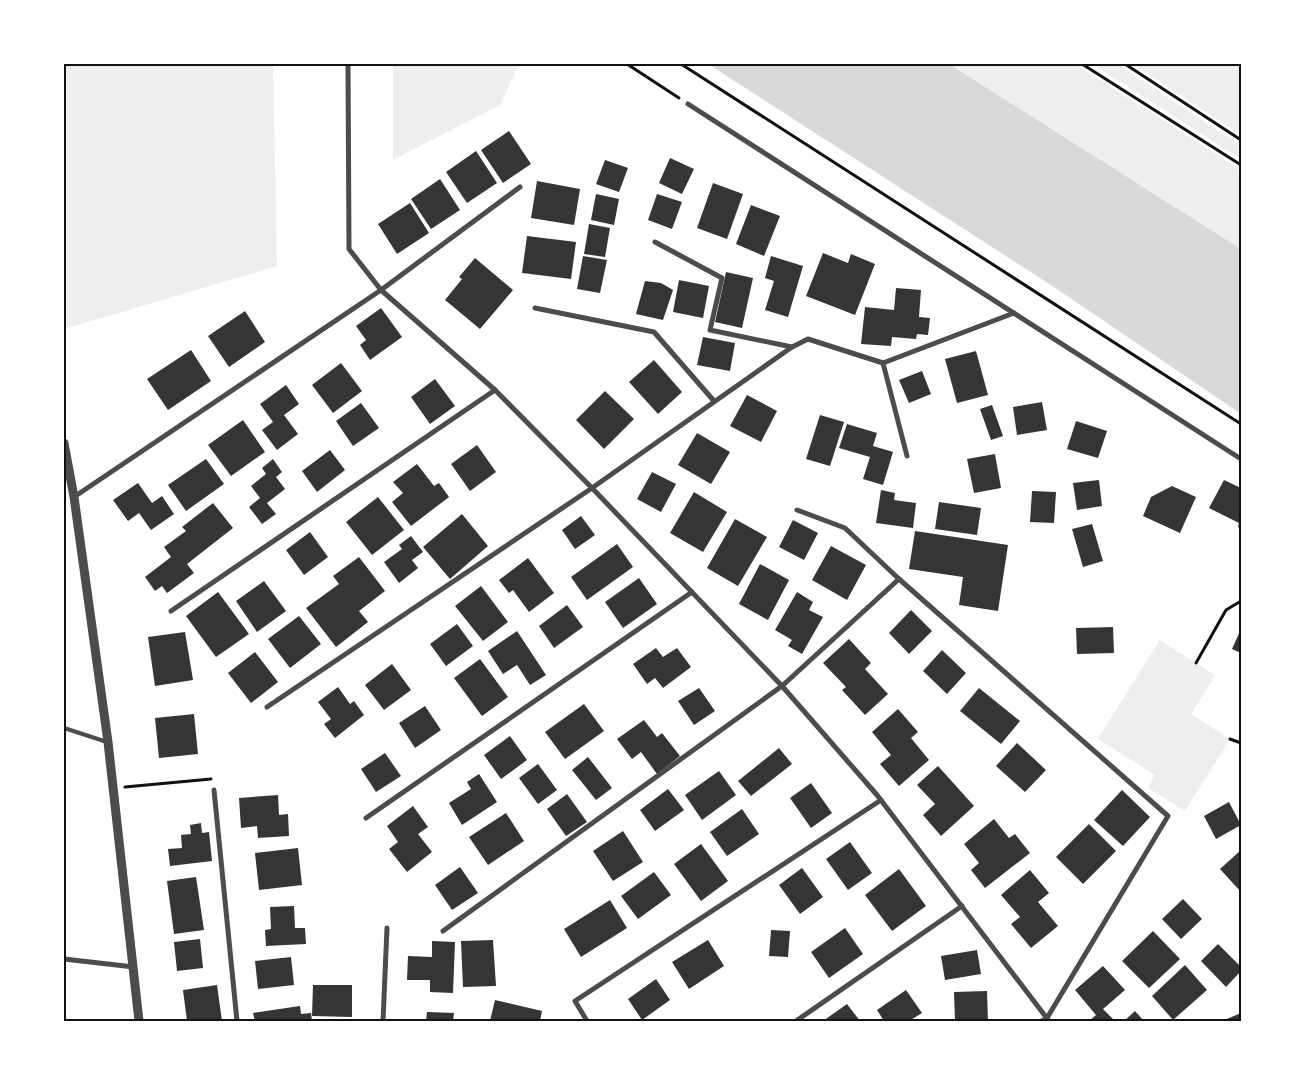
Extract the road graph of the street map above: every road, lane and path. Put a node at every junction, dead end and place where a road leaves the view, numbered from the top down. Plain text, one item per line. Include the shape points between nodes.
1 (348, 64) edge
2 (627, 64) edge
3 (681, 64) edge
4 (1082, 64) edge
5 (1125, 64) edge
6 (688, 104) joint
7 (1241, 140) edge
8 (1241, 165) edge
9 (520, 187) dead end
10 (655, 242) dead end
11 (381, 290) junction
12 (535, 308) dead end
13 (1014, 313) junction
14 (792, 347) junction
15 (883, 362) junction
16 (495, 390) junction
17 (714, 401) junction
18 (1241, 424) edge
19 (64, 443) edge
20 (907, 456) dead end
21 (1241, 459) edge
22 (592, 488) junction
23 (74, 497) junction
24 (797, 510) dead end
25 (899, 579) junction
26 (692, 592) junction
27 (1241, 601) edge
28 (171, 610) dead end
29 (1196, 663) dead end
30 (782, 686) junction
31 (267, 707) dead end
32 (64, 728) edge
33 (1230, 739) dead end
34 (108, 742) junction
35 (1241, 743) edge
36 (142, 785) dead end
37 (214, 790) joint
38 (881, 800) junction
39 (366, 818) dead end
40 (962, 906) junction
41 (387, 928) dead end
42 (443, 931) dead end
43 (64, 960) edge
44 (134, 967) junction
45 (1046, 1020) edge
46 (140, 1021) edge
47 (237, 1021) edge
48 (383, 1021) edge
49 (588, 1021) edge
50 (796, 1021) edge

1 - 11 street via 349,249
2 - 6 path
3 - 18 path
4 - 8 path
5 - 7 path
6 - 13 street
9 - 11 street
10 - 14 street via 722,278 710,330
11 - 16 street
11 - 23 street
12 - 17 street via 654,332
13 - 15 street
13 - 21 street
14 - 15 street via 808,339
14 - 17 street
15 - 20 street
16 - 22 street
16 - 28 street
17 - 22 street
19 - 23 street
22 - 26 street
22 - 31 street
23 - 34 street
24 - 25 street via 845,528
25 - 30 street
25 - 45 street via 1168,816
26 - 30 street
26 - 39 street
27 - 29 path via 1226,610
30 - 38 street
30 - 42 street
32 - 34 lane
33 - 35 path
34 - 44 street
36 - 37 path via 213,779
37 - 47 street
38 - 40 street
38 - 49 street via 575,1001
40 - 45 street
40 - 50 street
41 - 48 street
43 - 44 street
44 - 46 street

